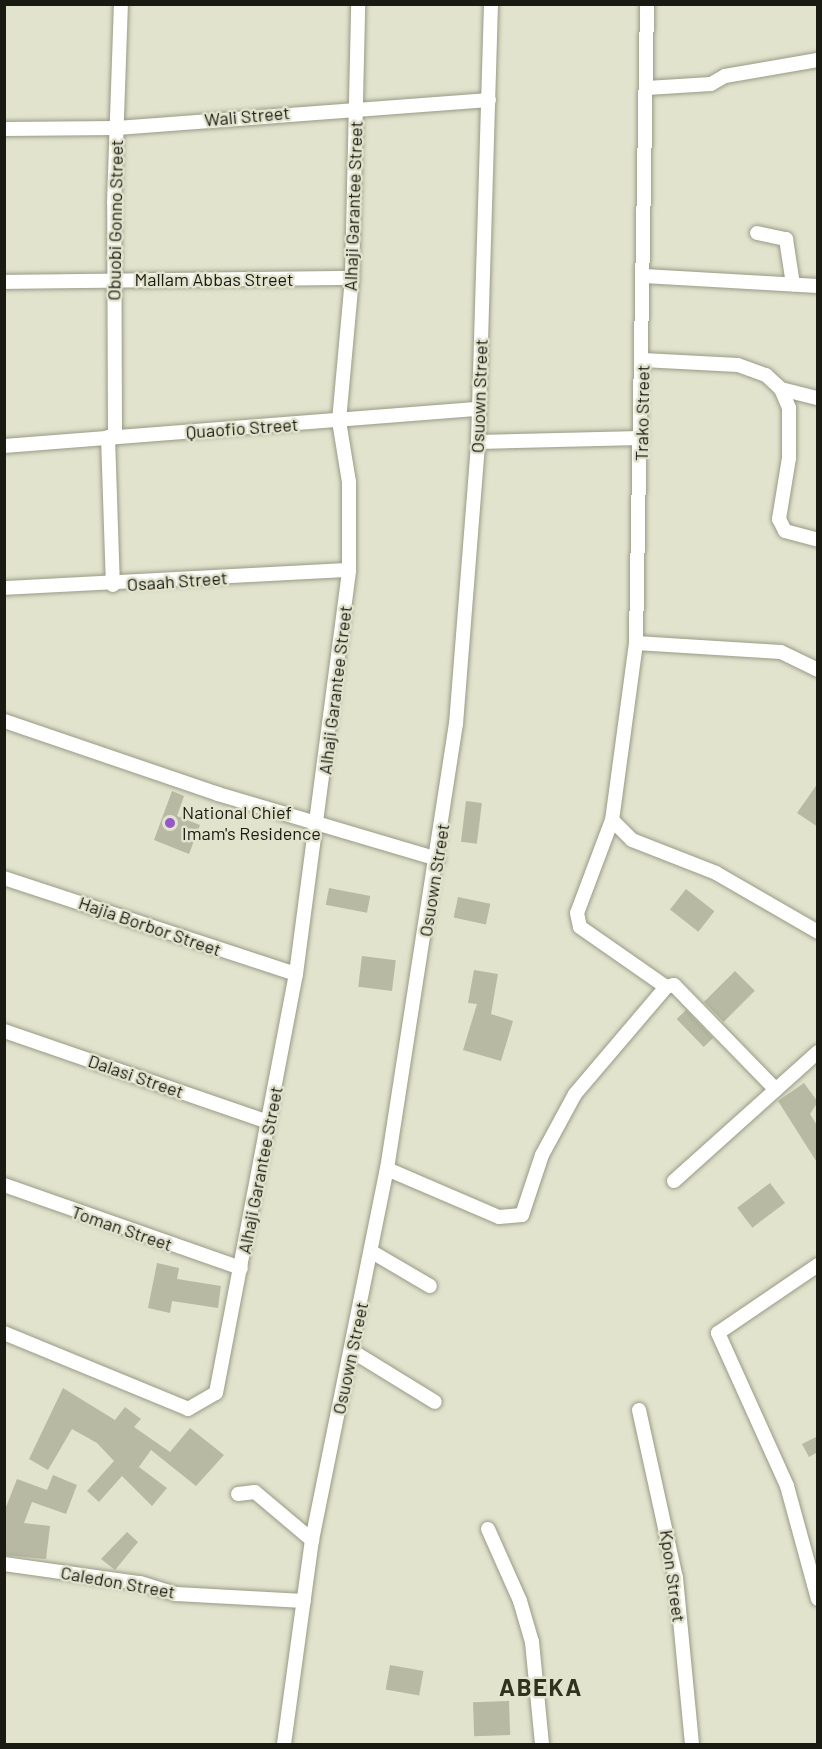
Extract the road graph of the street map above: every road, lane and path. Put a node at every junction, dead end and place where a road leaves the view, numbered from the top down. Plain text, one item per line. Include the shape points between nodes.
1 (121, 4) edge
2 (358, 4) edge
3 (491, 4) edge
4 (647, 4) edge
5 (818, 60) edge
6 (646, 88) junction
7 (489, 100) junction
8 (356, 107) junction
9 (117, 128) junction
10 (4, 129) edge
11 (757, 233) dead end
12 (644, 276) junction
13 (352, 278) junction
14 (114, 280) junction
15 (4, 282) edge
16 (793, 285) junction
17 (818, 286) edge
18 (643, 360) junction
19 (781, 389) junction
20 (818, 398) edge
21 (479, 409) junction
22 (339, 422) junction
23 (112, 436) junction
24 (641, 438) junction
25 (478, 442) junction
26 (4, 446) edge
27 (818, 540) edge
28 (350, 570) junction
29 (113, 585) junction
30 (4, 588) edge
31 (636, 642) junction
32 (818, 670) edge
33 (4, 721) edge
34 (612, 820) junction
35 (319, 825) junction
36 (438, 859) junction
37 (4, 878) edge
38 (818, 933) edge
39 (296, 974) junction
40 (666, 987) junction
41 (4, 1030) edge
42 (818, 1052) edge
43 (776, 1090) junction
44 (268, 1122) junction
45 (387, 1170) junction
46 (674, 1181) dead end
47 (4, 1185) edge
48 (372, 1252) junction
49 (818, 1265) edge
50 (241, 1268) junction
51 (430, 1286) dead end
52 (4, 1333) edge
53 (352, 1351) junction
54 (435, 1402) dead end
55 (639, 1410) dead end
56 (238, 1494) dead end
57 (818, 1528) edge
58 (488, 1529) dead end
59 (803, 1533) junction
60 (312, 1540) junction
61 (4, 1564) edge
62 (818, 1599) edge
63 (304, 1601) junction
64 (284, 1744) edge
65 (542, 1744) edge
66 (692, 1744) edge

1 - 9 street, Obuobi Gonno Street
2 - 8 street, Alhaji Garantee Street
3 - 7 street, Osuown Street
4 - 6 street, Trako Street
5 - 6 street via 725,76 711,84
6 - 12 street, Trako Street
7 - 8 street, Wali Street
7 - 21 street, Osuown Street
8 - 9 street, Wali Street
8 - 13 street, Alhaji Garantee Street
9 - 10 street, Wali Street
9 - 14 street, Obuobi Gonno Street
11 - 16 street via 786,239
12 - 16 street
12 - 18 street, Trako Street
13 - 14 street, Mallam Abbas Street
13 - 22 street, Alhaji Garantee Street
14 - 15 street, Mallam Abbas Street
14 - 23 street, Obuobi Gonno Street
16 - 17 street
18 - 19 street via 738,365 766,375
18 - 24 street, Trako Street
19 - 20 street
19 - 27 street via 789,408 789,458 779,519 785,531
21 - 22 street, Quaofio Street
21 - 25 street, Osuown Street
22 - 23 street, Quaofio Street
22 - 28 street, Alhaji Garantee Street via 349,482
23 - 26 street, Quaofio Street
23 - 29 street, Obuobi Gonno Street
24 - 25 street
24 - 31 street, Trako Street
25 - 36 street, Osuown Street via 470,602
28 - 29 street, Osaah Street
28 - 35 street, Alhaji Garantee Street
29 - 30 street, Osaah Street
31 - 32 street via 781,652
31 - 34 street, Trako Street
33 - 35 street
34 - 38 street via 633,840 716,873
34 - 40 street, Trako Street via 577,920
35 - 36 street
35 - 39 street, Alhaji Garantee Street
36 - 45 street, Osuown Street
37 - 39 street, Hajia Borbor Street
39 - 44 street, Alhaji Garantee Street
40 - 43 street via 680,988
40 - 45 street via 575,1094 542,1155 522,1215 499,1217
41 - 44 street, Dalasi Street
42 - 43 street
43 - 46 street
44 - 50 street, Alhaji Garantee Street
45 - 48 street, Osuown Street
47 - 50 street, Toman Street
48 - 51 street
48 - 53 street, Osuown Street
49 - 59 street via 718,1333 766,1431
50 - 52 street, Alhaji Garantee Street via 219,1382 209,1400 188,1409
53 - 54 street
53 - 60 street, Osuown Street
55 - 66 street, Kpon Street via 676,1578
56 - 60 street via 255,1492
57 - 59 street
58 - 65 street via 520,1601 532,1642
59 - 62 street
60 - 63 street, Osuown Street
61 - 63 street, Caledon Street via 140,1583 177,1594
63 - 64 street, Osuown Street

